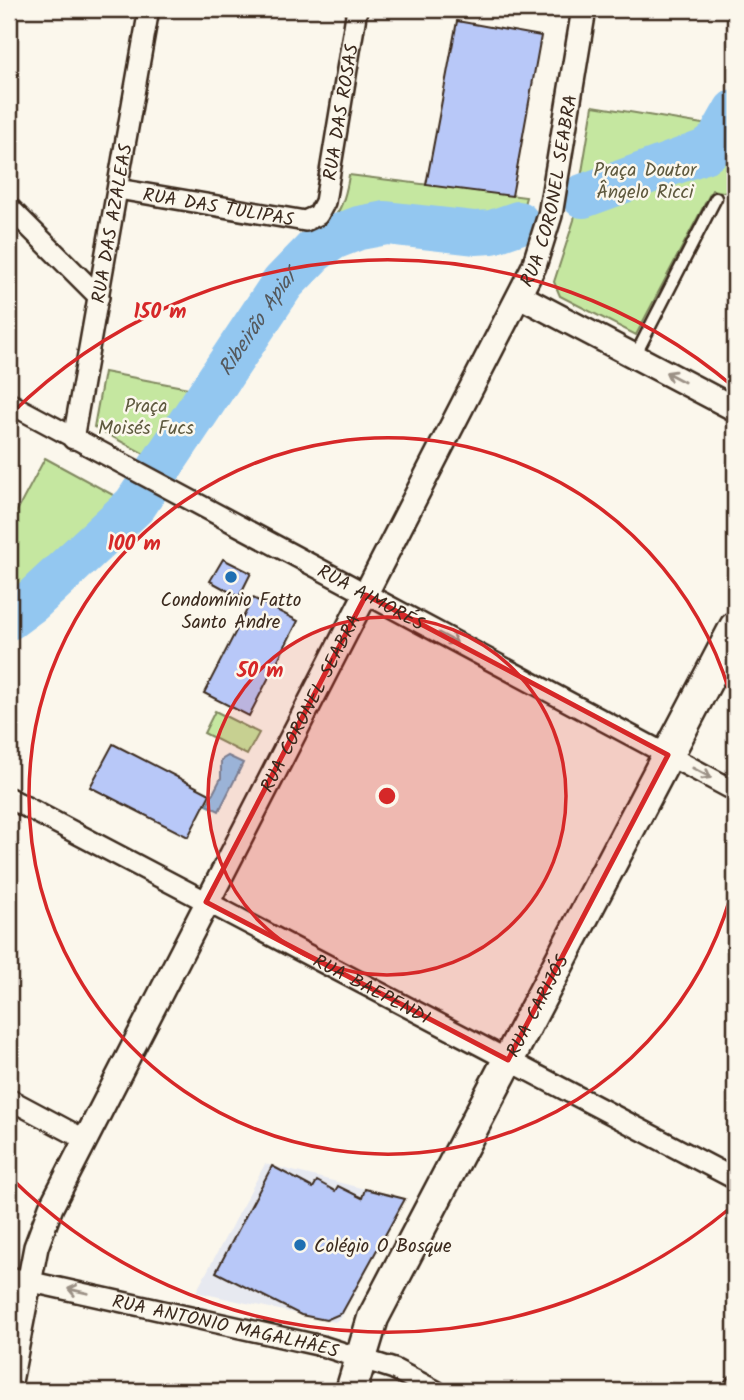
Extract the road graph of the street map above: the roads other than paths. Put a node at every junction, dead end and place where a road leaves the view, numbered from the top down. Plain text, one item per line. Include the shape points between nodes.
1 (149, 9) edge
2 (357, 9) edge
3 (584, 9) edge
4 (118, 189) junction
5 (716, 198) dead end
6 (9, 207) edge
7 (318, 215) joint
8 (520, 296) junction
9 (99, 297) junction
10 (635, 356) junction
11 (9, 403) edge
12 (735, 409) edge
13 (73, 439) junction
14 (366, 595) junction
15 (735, 627) edge
16 (668, 755) junction
17 (735, 791) edge
18 (9, 798) edge
19 (206, 902) junction
20 (508, 1060) junction
21 (9, 1099) edge
22 (84, 1139) junction
23 (735, 1179) edge
24 (19, 1278) edge
25 (359, 1358) junction
26 (735, 1386) edge
27 (9, 1387) edge
28 (351, 1391) edge
29 (436, 1391) edge
30 (732, 1391) edge

1 - 4 street, RUA DAS AZALEAS
2 - 7 street, RUA DAS ROSAS via 325,202
3 - 8 street, RUA CORONEL SEABRA via 550,215
4 - 7 street, RUA DAS TULIPAS via 305,221
4 - 9 street, RUA DAS AZALEAS
5 - 10 lane
6 - 9 street
8 - 10 street
8 - 14 street, RUA CORONEL SEABRA
9 - 13 street, RUA DAS AZALEAS
12 -> 10 street
11 - 13 street, RUA AIMORÉS
13 - 14 street, RUA AIMORÉS
14 -> 16 street, RUA AIMORÉS
14 - 19 street, RUA CORONEL SEABRA
15 - 16 main road, RUA CARIJÓS
16 -> 17 street, RUA AIMORÉS
16 - 20 main road, RUA CARIJÓS
18 - 19 street, RUA BAEPENDI
19 - 20 street, RUA BAEPENDI
19 - 22 street, RUA CORONEL SEABRA
20 - 23 street, RUA BAEPENDI
20 - 25 main road, RUA CARIJÓS via 373,1318
21 - 22 street
22 - 24 street, RUA CORONEL SEABRA
25 -> 24 street, RUA ANTÔNIO MAGALHÃES
24 - 27 street, RUA CORONEL SEABRA
25 - 28 main road, RUA CARIJÓS
25 - 29 street, RUA ANTÔNIO MAGALHÃES via 394,1369
26 - 30 street

